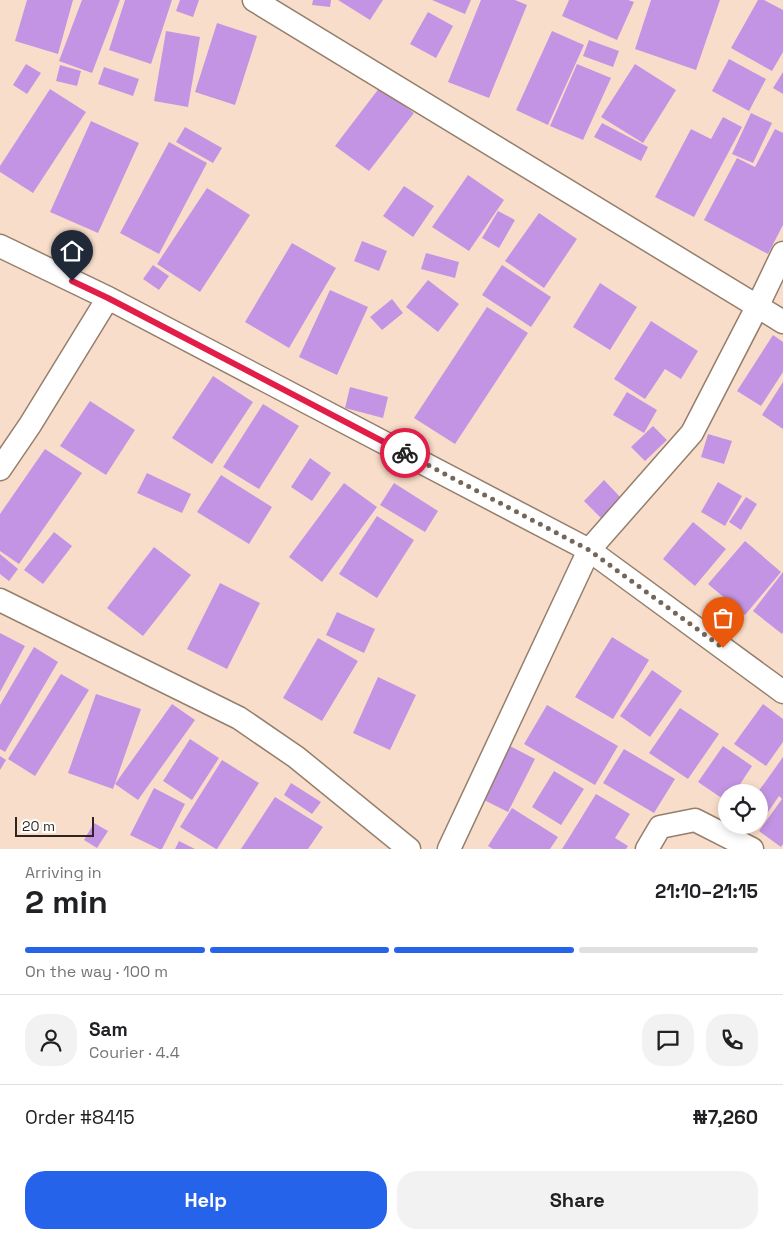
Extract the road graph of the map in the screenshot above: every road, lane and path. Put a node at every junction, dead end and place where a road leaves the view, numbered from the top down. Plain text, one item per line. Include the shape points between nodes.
1 (254, 0) edge
2 (0, 246) edge
3 (783, 253) edge
4 (108, 298) junction
5 (758, 305) junction
6 (783, 322) edge
7 (0, 469) edge
8 (589, 550) junction
9 (0, 600) edge
10 (783, 692) edge
11 (410, 849) edge
12 (449, 849) edge
13 (647, 849) edge
14 (752, 849) edge

1 - 5 street
2 - 4 street
3 - 5 street
4 - 7 street
4 - 8 street
5 - 6 street
5 - 8 street via 692,433
8 - 10 street
8 - 12 street
9 - 11 street via 240,718 296,757
13 - 14 street via 660,827 695,820

